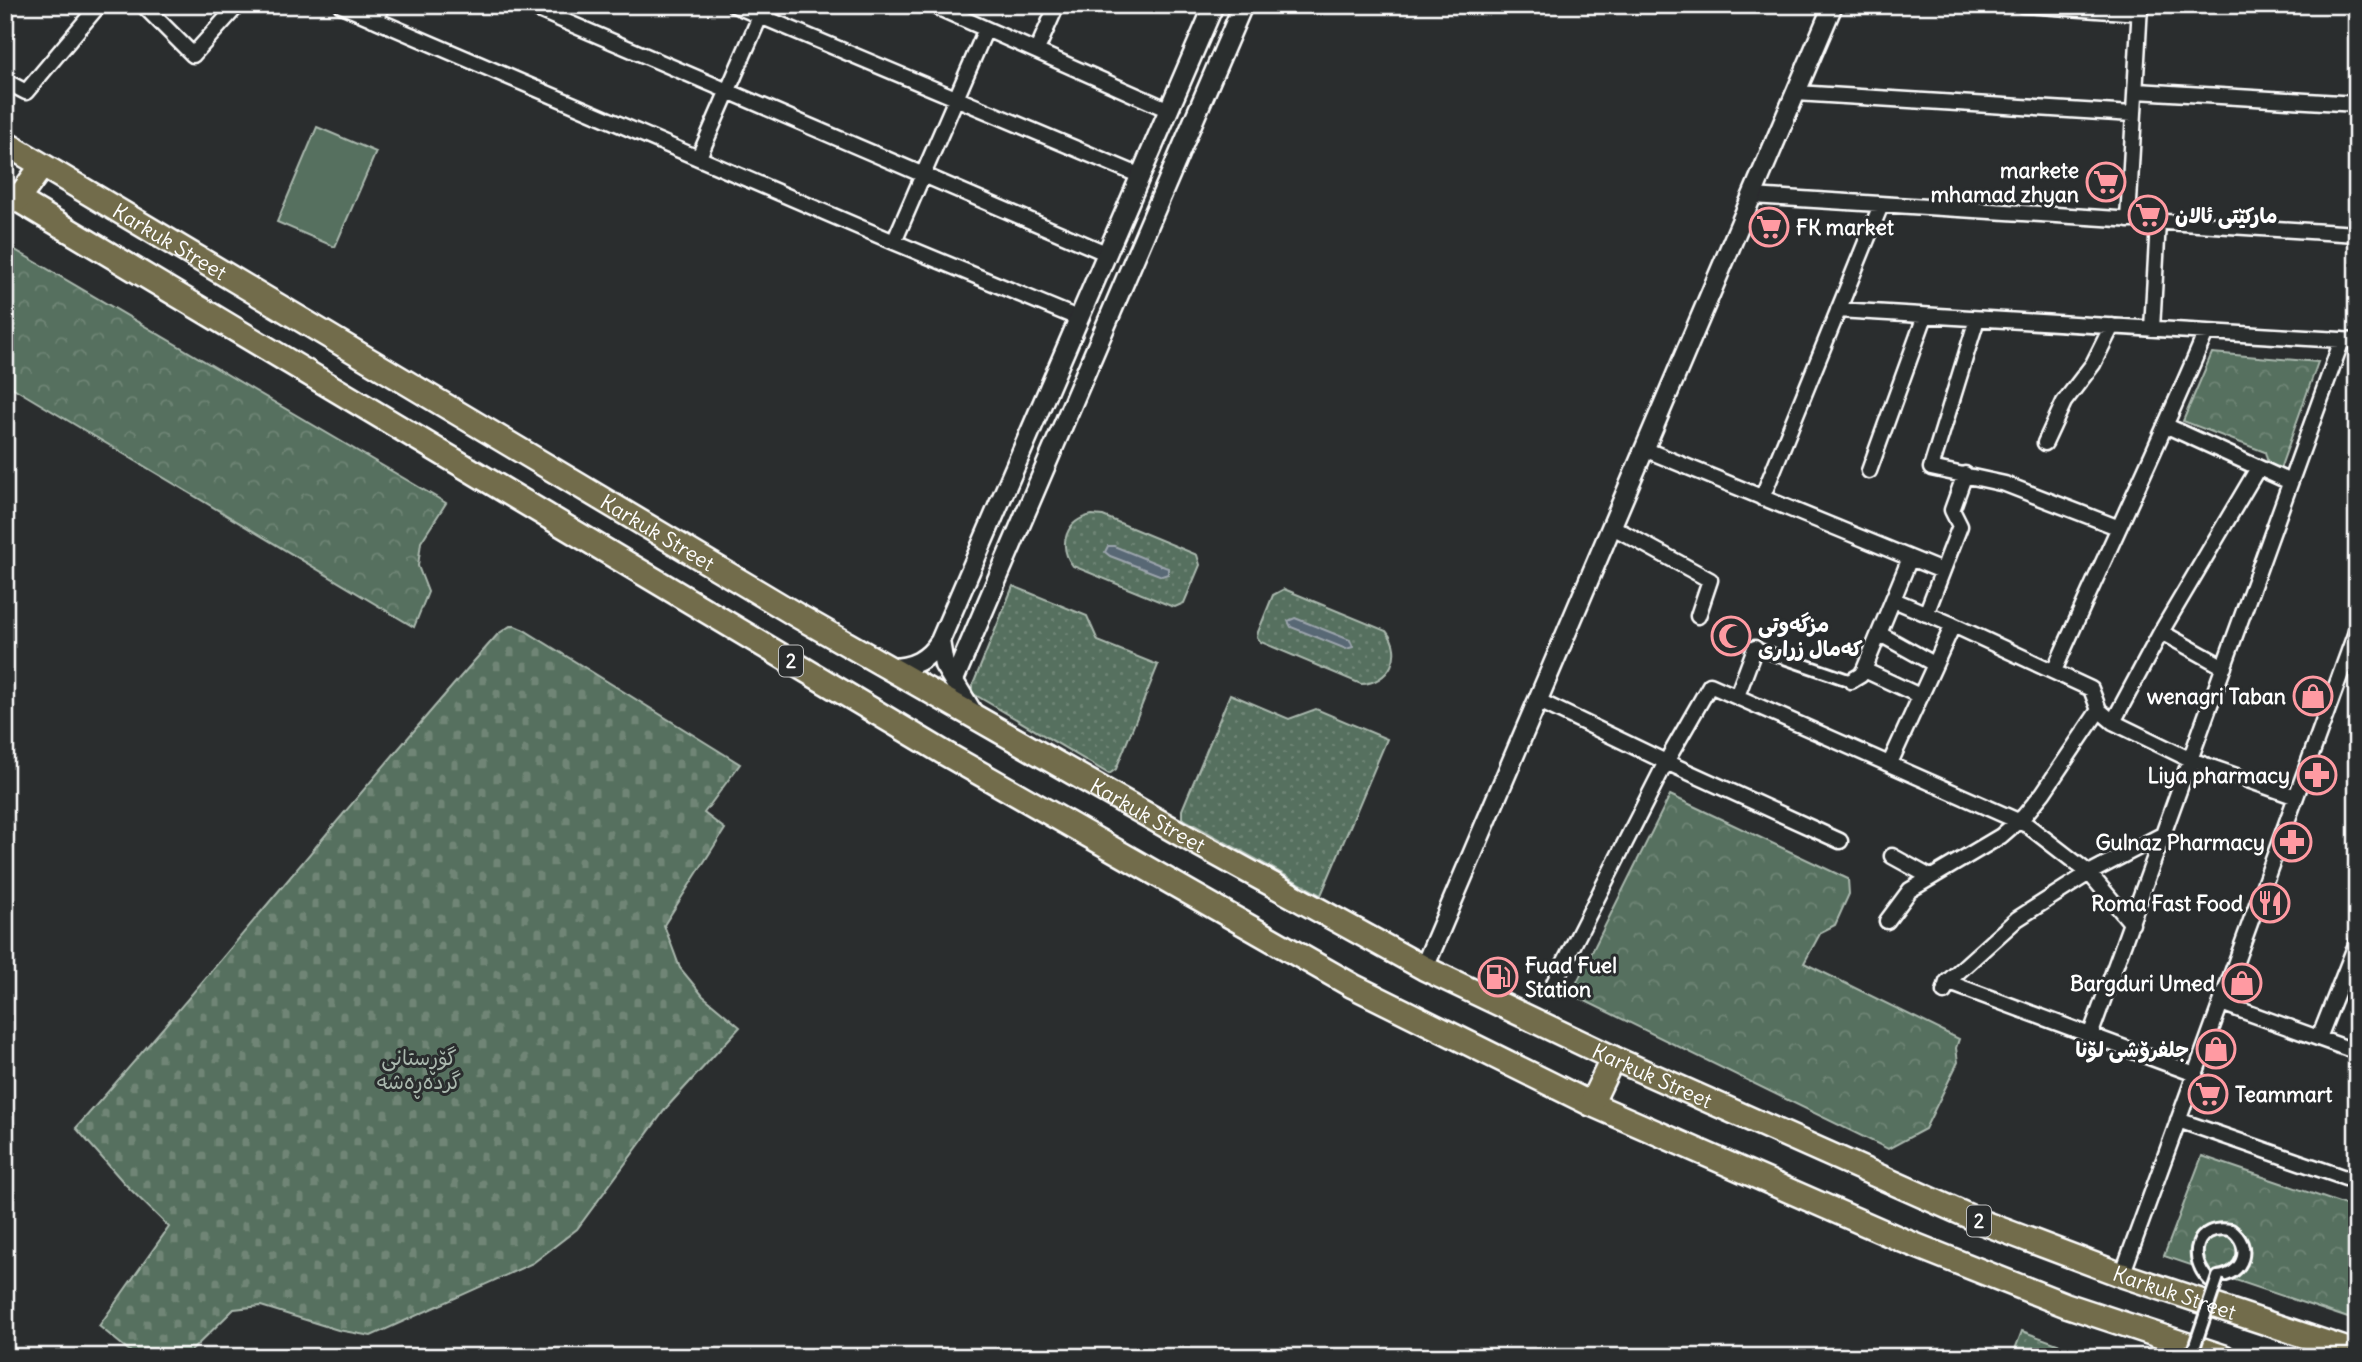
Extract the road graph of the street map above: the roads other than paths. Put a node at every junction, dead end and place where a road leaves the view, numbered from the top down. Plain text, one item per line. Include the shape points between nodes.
1 (99, 5) edge
2 (143, 5) edge
3 (238, 5) edge
4 (341, 5) edge
5 (384, 5) edge
6 (527, 5) edge
7 (734, 5) edge
8 (932, 5) edge
9 (1057, 5) edge
10 (1214, 5) edge
11 (1242, 5) edge
12 (1833, 5) edge
13 (2023, 5) edge
14 (2140, 9) edge
15 (763, 11) edge
16 (373, 19) junction
17 (986, 29) junction
18 (1037, 50) junction
19 (5, 81) edge
20 (728, 91) junction
21 (2137, 92) junction
22 (1796, 93) junction
23 (956, 99) junction
24 (2357, 104) edge
25 (1169, 110) junction
26 (2133, 114) junction
27 (5, 143) edge
28 (699, 157) junction
29 (41, 166) junction
30 (923, 174) junction
31 (1141, 176) junction
32 (11, 196) edge
33 (1752, 196) junction
34 (1881, 205) junction
35 (1127, 209) junction
36 (1151, 220) junction
37 (2128, 220) junction
38 (2158, 222) junction
39 (2357, 234) edge
40 (894, 242) junction
41 (1108, 254) junction
42 (1838, 310) junction
43 (1925, 316) junction
44 (1080, 319) junction
45 (1977, 319) junction
46 (2112, 327) junction
47 (2152, 329) junction
48 (2206, 332) junction
49 (2350, 340) edge
50 (2167, 426) junction
51 (2045, 443) dead end
52 (1644, 449) junction
53 (2258, 468) junction
54 (1869, 471) dead end
55 (1965, 474) junction
56 (2290, 482) junction
57 (1762, 498) junction
58 (1611, 526) junction
59 (2117, 527) junction
60 (1910, 558) junction
61 (1941, 571) junction
62 (1894, 600) junction
63 (1926, 614) junction
64 (1698, 616) dead end
65 (1953, 625) junction
66 (2357, 629) edge
67 (2161, 632) junction
68 (1880, 634) junction
69 (940, 641) junction
70 (1755, 648) joint
71 (1934, 664) junction
72 (2224, 667) junction
73 (889, 668) junction
74 (1864, 670) junction
75 (2054, 671) junction
76 (954, 680) junction
77 (1851, 681) joint
78 (1737, 696) junction
79 (1920, 696) junction
80 (1537, 700) junction
81 (2099, 710) junction
82 (975, 716) junction
83 (2113, 722) junction
84 (2191, 760) junction
85 (1666, 762) junction
86 (1890, 763) junction
87 (2296, 796) junction
88 (2019, 821) junction
89 (2164, 834) junction
90 (1840, 841) dead end
91 (1892, 856) dead end
92 (2089, 873) junction
93 (1930, 877) junction
94 (1887, 920) dead end
95 (2132, 924) junction
96 (2357, 942) edge
97 (1424, 968) junction
98 (1554, 983) dead end
99 (2221, 1003) junction
100 (2090, 1036) junction
101 (2319, 1038) junction
102 (2357, 1052) edge
103 (1613, 1058) junction
104 (2195, 1074) junction
105 (1591, 1104) junction
106 (2178, 1120) junction
107 (2357, 1182) edge
108 (2122, 1275) junction
109 (2210, 1280) dead end
110 (2357, 1353) edge
111 (2191, 1357) edge
112 (2224, 1357) edge

1 - 19 street via 26,92
2 - 3 street via 193,55
4 - 16 street
5 - 16 street
6 - 20 street
7 - 15 street
8 - 17 street
9 - 18 street
10 - 25 street
11 - 36 street
12 - 22 street
13 - 14 street
14 - 21 street
15 - 20 street
15 - 23 street
16 - 28 street
17 - 18 street
17 - 23 street
18 - 25 street
20 - 28 street
20 - 30 street
21 - 24 street
21 - 26 street
22 - 26 street
22 - 33 street
23 - 30 street
23 - 31 street
25 - 31 street
26 - 37 street
27 - 29 highway, Karkuk Street / 2
28 - 40 street
29 - 32 highway
29 - 73 highway, Karkuk Street / 2
30 - 40 street
30 - 41 street
31 - 35 street
32 - 105 highway, Karkuk Street / 2 via 934,747 1353,986
33 - 34 street
33 - 52 street
34 - 37 street
34 - 42 street
35 - 36 street
35 - 41 street
36 - 76 street
37 - 38 street
38 - 39 street
38 - 47 street
40 - 44 street
41 - 44 street
42 - 43 street
42 - 57 street
43 - 45 street
43 - 54 street
44 - 69 street
45 - 46 street
45 - 55 street via 1931,468
46 - 47 street
46 - 51 street via 2093,364 2064,402
47 - 48 street
48 - 49 street
48 - 50 street
49 - 56 street
50 - 53 street
50 - 59 street
52 - 57 street
52 - 58 street
53 - 56 street
53 - 67 street
55 - 59 street via 2005,484
55 - 61 street via 1952,510 1960,526
56 - 72 street
57 - 60 street
58 - 64 street via 1710,580
58 - 80 street
59 - 75 street
60 - 61 street
60 - 62 street
61 - 63 street
62 - 63 street
62 - 68 street
63 - 65 street
65 - 71 street
65 - 75 street
66 - 87 street
67 - 72 street
67 - 83 street
68 - 71 street
68 - 74 street
69 - 73 street via 919,663
69 - 76 street via 944,666
70 - 77 street
70 - 78 street
71 - 79 street
72 - 84 street
73 - 82 highway, Karkuk Street / 2
74 - 77 street
74 - 79 street
75 - 81 street via 2091,689
76 - 82 street
78 - 85 street via 1710,685
78 - 86 street
79 - 86 street
80 - 85 street
80 - 97 street
81 - 83 street
81 - 88 street
82 - 97 highway, Karkuk Street / 2
83 - 84 street
84 - 87 street
84 - 89 street
85 - 90 street
85 - 98 street
86 - 88 street
87 - 99 street
88 - 92 street
88 - 93 street
89 - 92 street
89 - 95 street
91 - 93 street
92 - 95 street
92 - 100 street via 2017,919 1946,987
93 - 94 street via 1910,890
95 - 100 street
96 - 101 street
97 - 103 highway, Karkuk Street / 2
99 - 101 street
99 - 104 street
100 - 104 street
101 - 102 street
103 - 105 highway
103 - 108 highway, Karkuk Street / 2 via 1972,1218
104 - 106 street
105 - 112 highway, Karkuk Street / 2 via 1902,1240 2066,1305
106 - 107 street
106 - 108 street
108 - 110 highway, Karkuk Street / 2
109 - 111 street, bridge via 2196,1256 2201,1240 2214,1230 2231,1230 2244,1247 2241,1264 2227,1276 2218,1277

